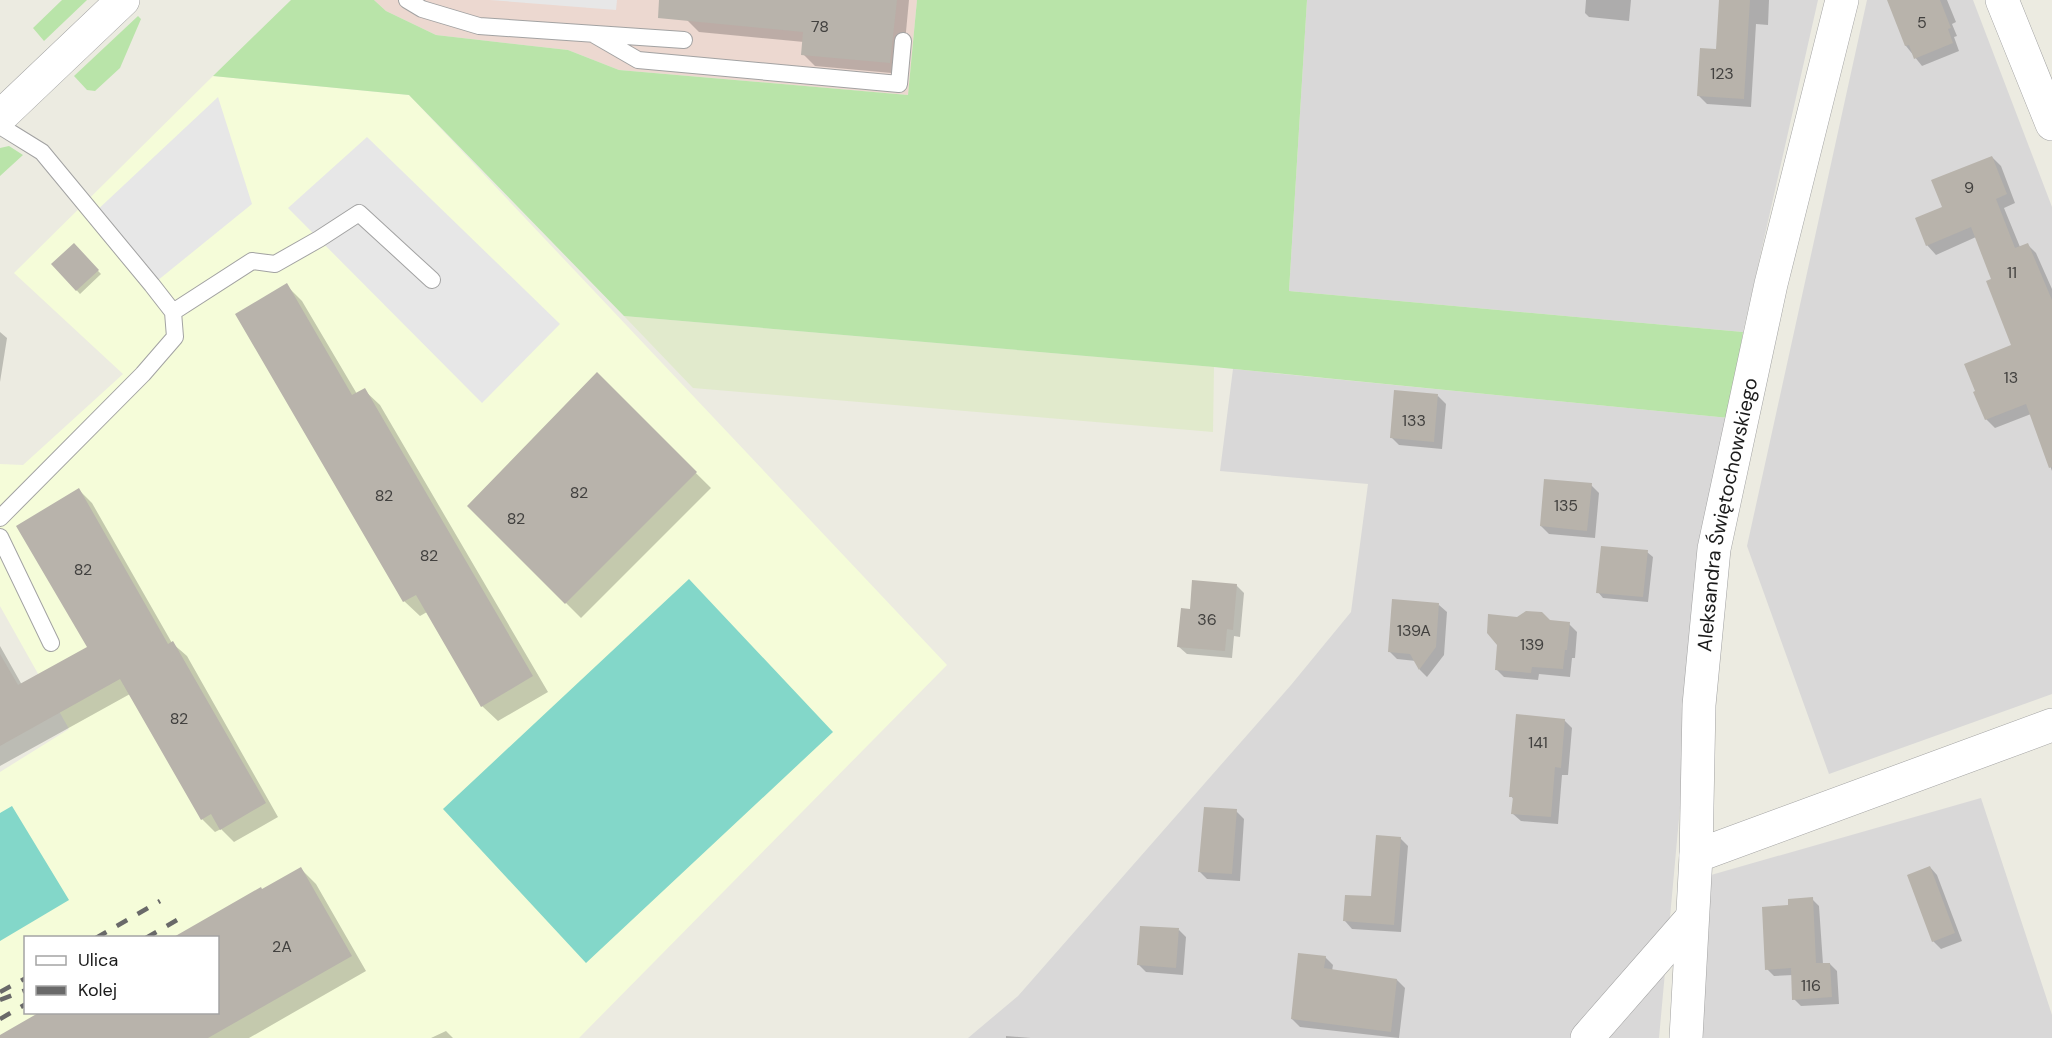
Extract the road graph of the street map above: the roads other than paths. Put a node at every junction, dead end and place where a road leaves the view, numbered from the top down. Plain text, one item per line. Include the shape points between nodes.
1 (123, 0) edge
2 (407, 0) edge
3 (1842, 0) edge
4 (2002, 0) edge
5 (593, 34) junction
6 (684, 40) dead end
7 (903, 41) dead end
8 (0, 117) edge
9 (2052, 124) edge
10 (0, 126) edge
11 (432, 280) dead end
12 (173, 312) junction
13 (0, 518) edge
14 (0, 537) edge
15 (51, 643) dead end
16 (2052, 725) edge
17 (1696, 855) junction
18 (1691, 919) junction
19 (1587, 1038) edge
20 (1686, 1038) edge

1 - 8 street
2 - 5 lane via 422,9 479,26
3 - 17 street, Aleksandra Świętochowskiego via 1771,285 1714,549 1699,705
4 - 9 street
5 - 6 lane
5 - 7 lane via 638,60 899,84
10 - 12 lane via 42,152
11 - 12 lane via 359,213 275,264 252,261
12 - 13 lane via 175,337
14 - 15 lane
16 - 17 street
17 - 18 street, Aleksandra Świętochowskiego
18 - 19 street
18 - 20 street, Aleksandra Świętochowskiego

